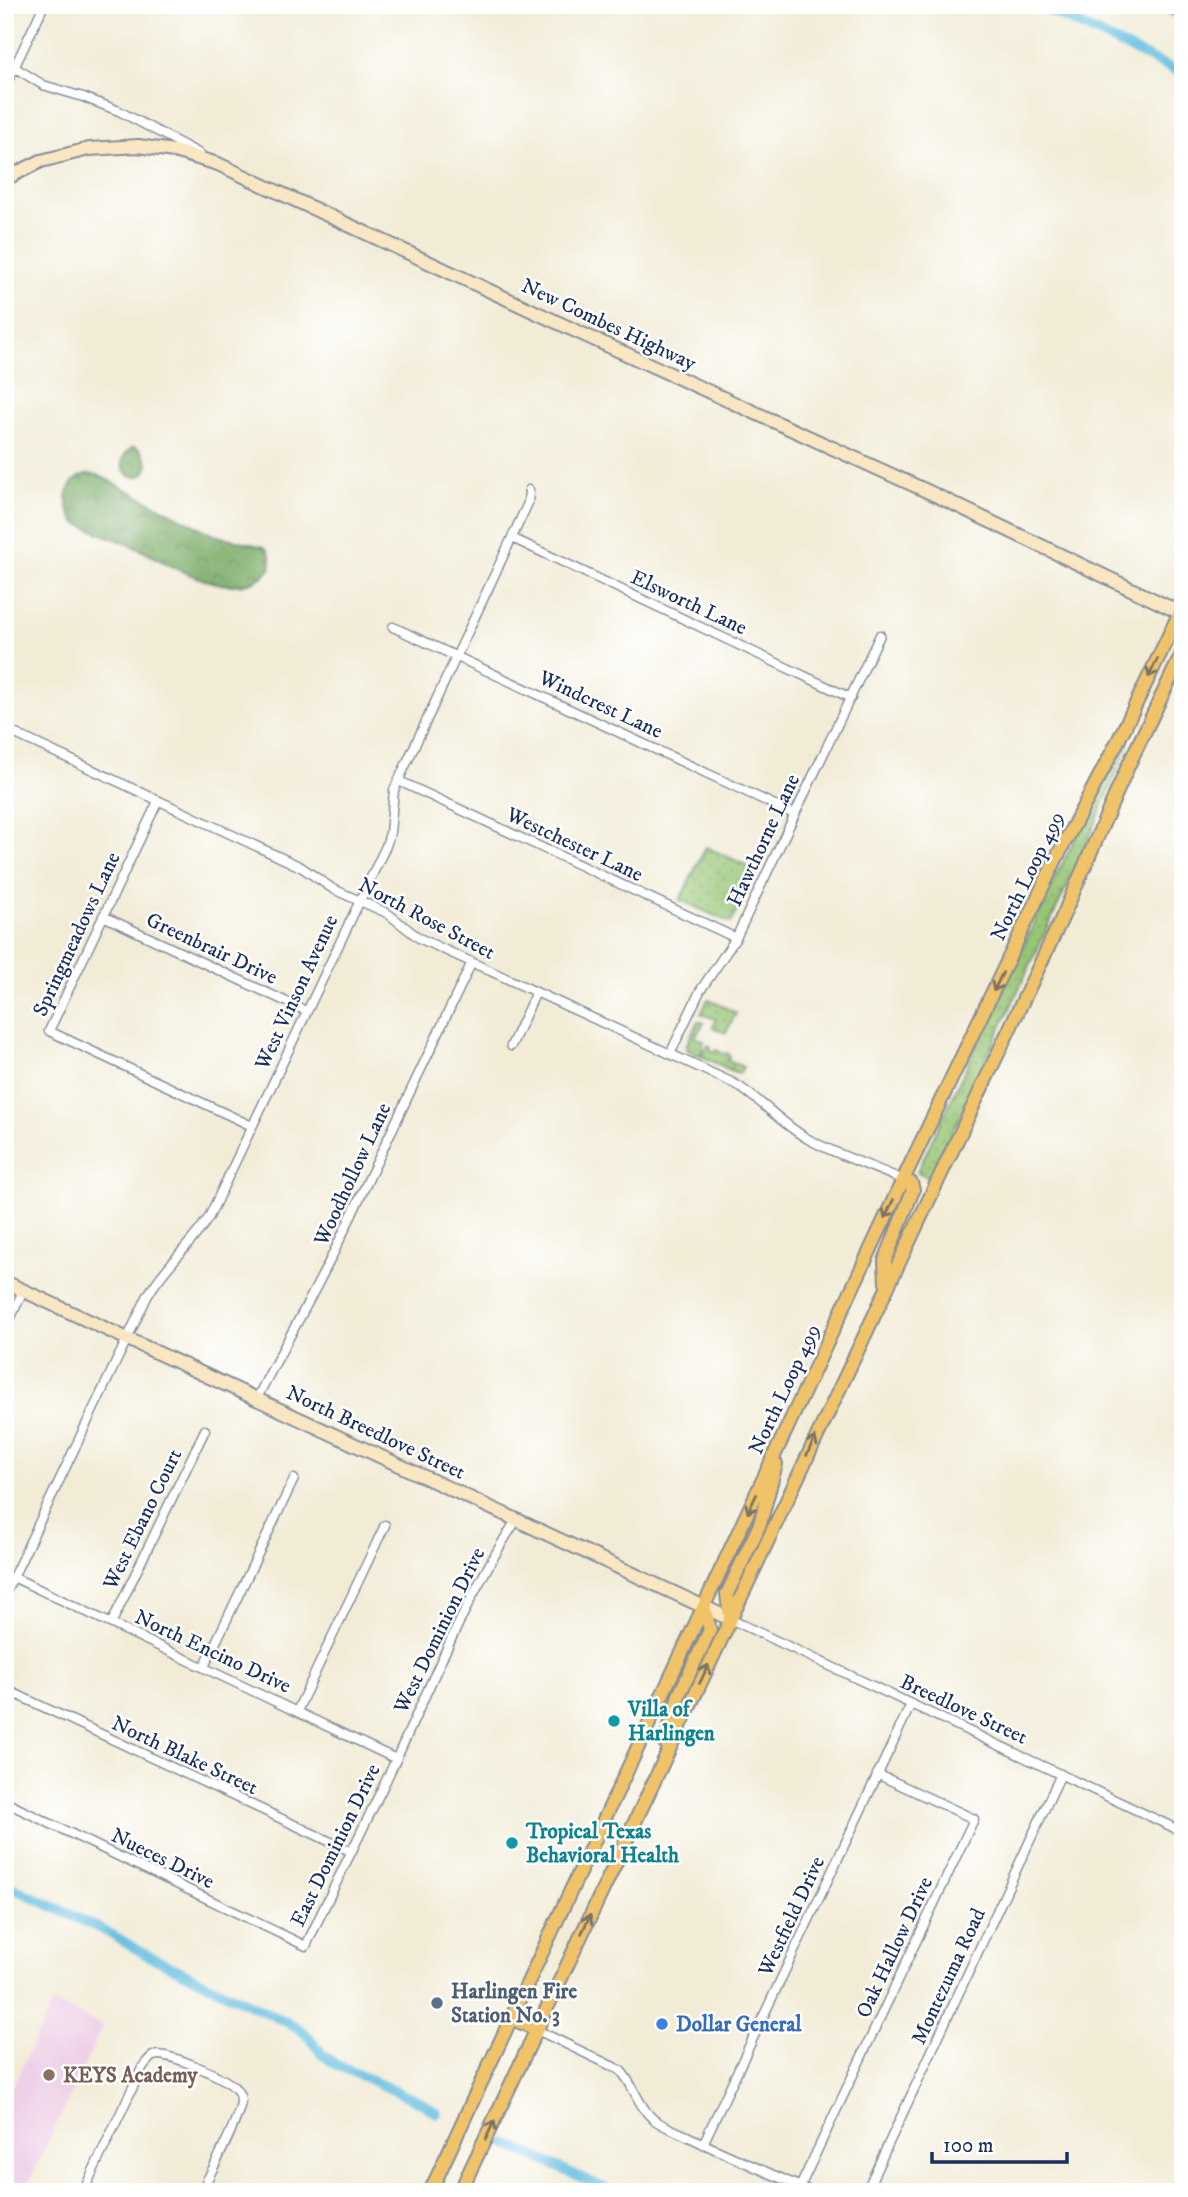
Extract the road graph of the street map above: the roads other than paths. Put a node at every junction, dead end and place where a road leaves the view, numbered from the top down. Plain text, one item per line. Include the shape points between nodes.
1 (44, 5) edge
2 (14, 67) junction
3 (5, 87) edge
4 (218, 164) junction
5 (5, 179) edge
6 (529, 490) dead end
7 (512, 538) junction
8 (1182, 611) edge
9 (393, 627) dead end
10 (880, 635) dead end
11 (1183, 652) edge
12 (457, 656) junction
13 (851, 698) junction
14 (5, 729) edge
15 (398, 781) junction
16 (158, 801) junction
17 (794, 814) junction
18 (359, 901) junction
19 (103, 916) junction
20 (736, 938) junction
21 (472, 962) junction
22 (536, 992) junction
23 (306, 1011) junction
24 (511, 1046) dead end
25 (670, 1054) junction
26 (252, 1126) junction
27 (903, 1180) junction
28 (5, 1282) edge
29 (886, 1287) junction
30 (23, 1291) junction
31 (5, 1330) edge
32 (127, 1338) junction
33 (257, 1398) junction
34 (205, 1430) dead end
35 (781, 1440) junction
36 (294, 1479) dead end
37 (517, 1519) junction
38 (385, 1525) dead end
39 (13, 1577) junction
40 (5, 1594) edge
41 (704, 1606) junction
42 (730, 1619) junction
43 (112, 1622) junction
44 (204, 1667) junction
45 (5, 1689) edge
46 (911, 1704) junction
47 (297, 1710) junction
48 (396, 1759) junction
49 (877, 1774) junction
50 (1061, 1774) junction
51 (655, 1778) junction
52 (5, 1802) edge
53 (1183, 1832) edge
54 (350, 1851) junction
55 (306, 1946) joint
56 (511, 2018) junction
57 (537, 2030) junction
58 (703, 2144) junction
59 (800, 2187) junction
60 (83, 2192) edge
61 (201, 2192) edge
62 (430, 2192) edge
63 (460, 2192) edge
64 (812, 2192) edge
65 (866, 2192) edge

1 - 2 street
2 - 3 street
2 - 4 street via 43,85 119,111
4 - 5 street, New Combes Highway via 138,146 89,149 41,161
4 - 8 street, New Combes Highway
6 - 7 street, West Vinson Avenue
7 - 12 street, West Vinson Avenue
7 - 13 street, Elsworth Lane
8 -> 27 main road, North Loop 499 via 1057,857
9 - 12 street, Windcrest Lane
10 - 13 street, Hawthorne Lane
11 - 29 main road
12 - 15 street, West Vinson Avenue
12 - 17 street, Windcrest Lane
13 - 17 street, Hawthorne Lane
14 - 16 street, North Rose Street
15 - 18 street, West Vinson Avenue via 386,846
15 - 20 street, Westchester Lane
16 - 18 street, North Rose Street via 301,867
16 - 19 street, Springmeadows Lane
17 - 20 street, Hawthorne Lane
18 - 21 street, North Rose Street via 387,912 419,938
18 - 23 street, West Vinson Avenue
19 - 23 street, Greenbrair Drive
19 - 26 street, Springmeadows Lane via 49,1031
20 - 25 street, Hawthorne Lane via 700,991
21 - 22 street, North Rose Street
21 - 33 street, Woodhollow Lane via 310,1301
22 - 24 street
22 - 25 street, North Rose Street
23 - 26 street, West Vinson Avenue
25 - 27 street, North Rose Street via 749,1092 809,1139
26 - 32 street, West Vinson Avenue via 209,1217 152,1287
27 - 29 main road via 911,1183 913,1190 885,1261
27 -> 35 main road, North Loop 499
28 - 30 street, North Breedlove Street
42 -> 29 main road
30 - 31 street
30 - 32 street, North Breedlove Street
32 - 33 street, North Breedlove Street
32 - 39 street, West Vinson Avenue
33 - 37 street, North Breedlove Street
34 - 43 street, West Ebano Court
35 -> 41 main road, North Loop 499
35 - 42 main road via 760,1524 727,1594
36 - 44 street
37 - 41 street, North Breedlove Street
37 - 48 street, West Dominion Drive via 472,1593
38 - 47 street
39 - 40 street, West Vinson Avenue
39 - 43 street, North Encino Drive
41 - 42 street, North Breedlove Street
41 - 51 main road via 709,1630 679,1695
41 - 56 main road, North Loop 499
42 - 46 street, Breedlove Street
51 -> 42 main road
43 - 44 street, North Encino Drive
44 - 47 street, North Encino Drive
45 - 54 street, North Blake Street
46 - 49 street, Westfield Drive
46 - 50 street, Breedlove Street
47 - 48 street, North Encino Drive
48 - 54 street, East Dominion Drive
49 - 58 street, Westfield Drive
49 - 59 street, Oak Hallow Drive via 974,1819
50 - 53 street, Breedlove Street
50 - 65 street, Montezuma Road
57 -> 51 main road
52 - 55 street, Nueces Drive
54 - 55 street, East Dominion Drive
56 - 57 main road
56 - 62 main road, North Loop 499
57 - 58 street via 620,2070 654,2120
63 -> 57 main road
58 - 59 street
59 - 64 street
60 - 61 street via 142,2068 162,2054 228,2083 239,2094 237,2115

